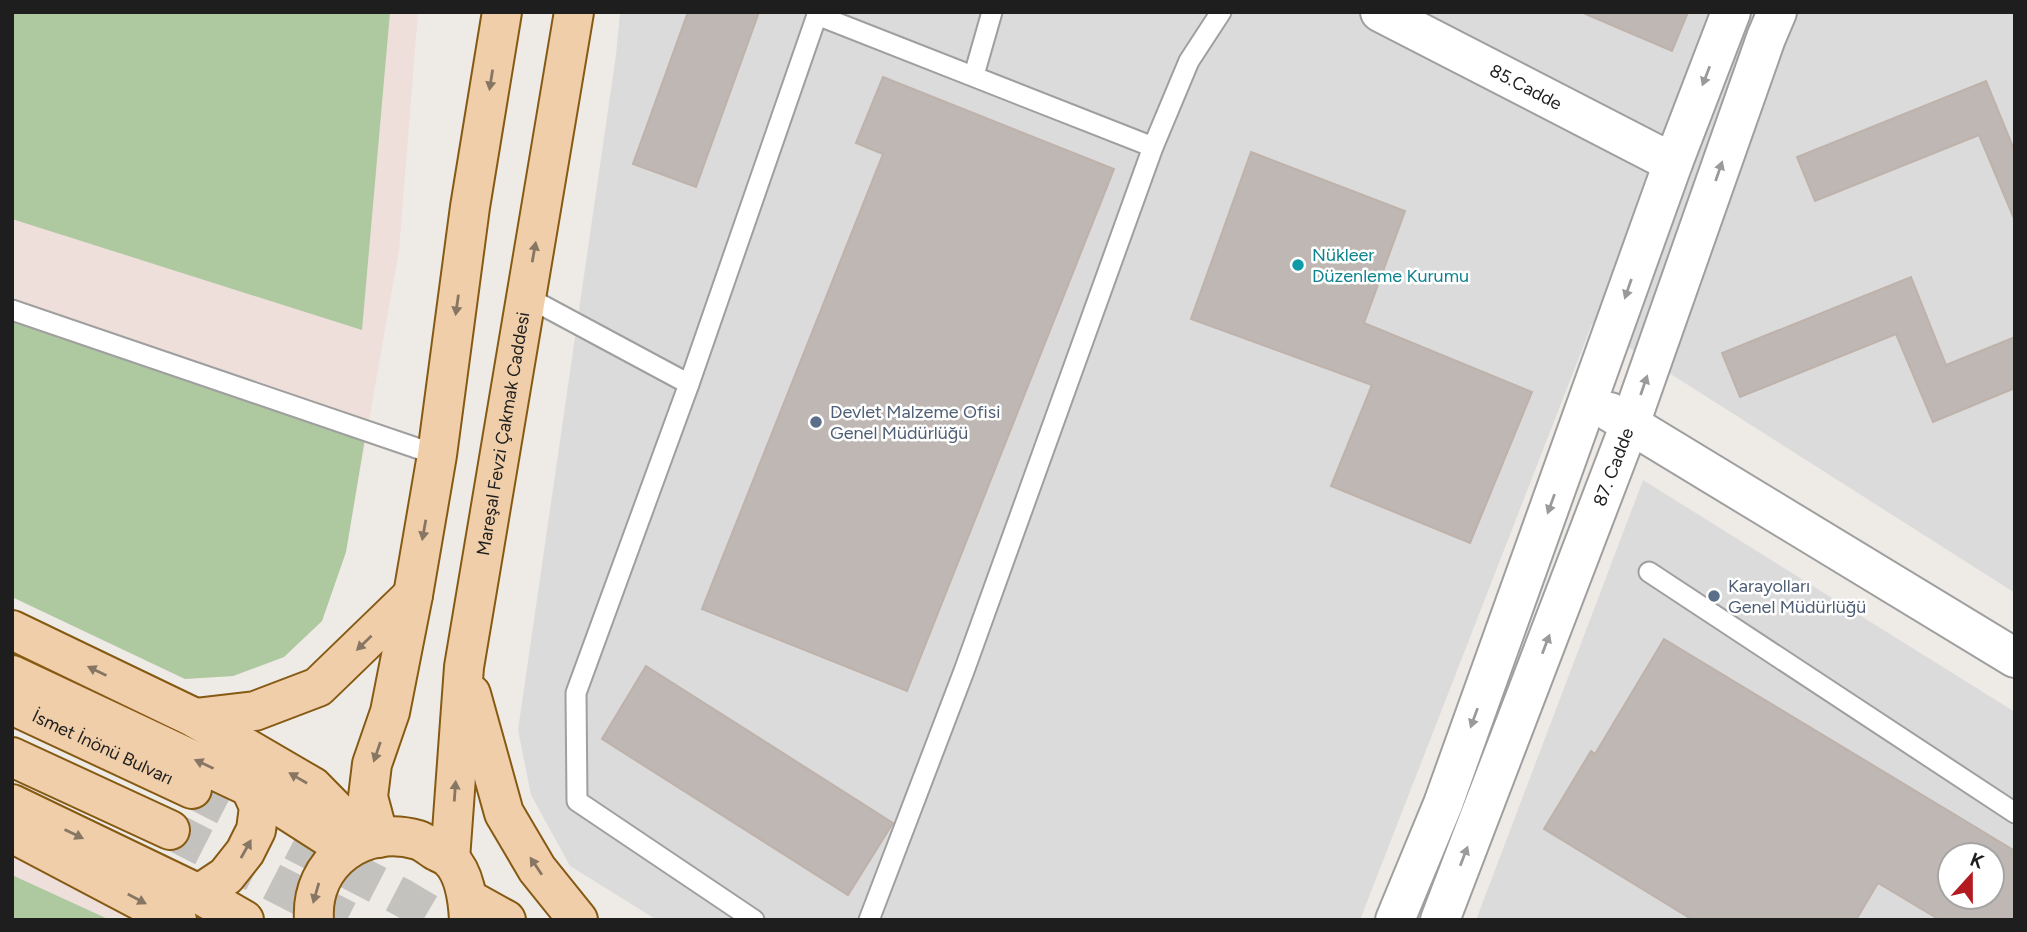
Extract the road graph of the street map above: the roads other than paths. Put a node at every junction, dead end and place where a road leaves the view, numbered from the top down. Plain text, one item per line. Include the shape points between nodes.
1 (502, 12) edge
2 (574, 12) edge
3 (992, 12) edge
4 (1221, 12) edge
5 (1380, 12) edge
6 (1731, 12) edge
7 (1777, 12) edge
8 (974, 75) junction
9 (1153, 147) junction
10 (1673, 163) junction
11 (527, 297) junction
12 (12, 310) edge
13 (689, 384) junction
14 (1589, 400) junction
15 (1630, 424) junction
16 (437, 455) junction
17 (1649, 572) dead end
18 (413, 595) junction
19 (12, 630) edge
20 (2015, 658) edge
21 (464, 667) junction
22 (12, 675) edge
23 (12, 705) edge
24 (195, 718) junction
25 (12, 757) edge
26 (250, 786) junction
27 (192, 789) tunnel mouth
28 (12, 804) edge
29 (2015, 813) edge
30 (170, 830) tunnel mouth
31 (12, 832) edge
32 (364, 842) junction
33 (450, 859) junction
34 (188, 907) edge
35 (468, 909) edge
36 (244, 920) edge
37 (314, 920) edge
38 (506, 920) edge
39 (578, 920) edge
40 (754, 920) edge
41 (869, 920) edge
42 (1395, 920) edge
43 (1440, 920) edge

1 -> 16 main road
11 -> 2 main road, Mareşal Fevzi Çakmak Caddesi
3 - 8 lane
4 - 9 lane via 1189,61
5 - 10 street, 85.Cadde
6 -> 10 street
15 -> 7 street, 87. Cadde
8 - 9 lane
8 - 13 lane via 817,15
9 - 41 lane
10 -> 14 street
11 - 13 lane
11 - 21 main road, Mareşal Fevzi Çakmak Caddesi
12 - 16 lane
13 - 40 lane via 576,693 577,801
14 - 15 street
14 -> 42 street via 1443,804
15 - 20 street
43 -> 15 street, 87. Cadde
16 -> 18 main road
17 - 29 lane
18 -> 24 main road via 318,687 255,711
18 -> 32 main road via 390,712 372,764
24 -> 19 main road
33 -> 21 main road, Mareşal Fevzi Çakmak Caddesi
39 -> 21 main road via 537,869 504,813
26 -> 22 main road
23 - 27 main road, İsmet İnönü Bulvarı
32 -> 24 main road via 313,786
25 - 30 main road
26 - 32 main road
34 -> 26 main road via 226,876 245,852 256,830 259,807
28 -> 34 main road
31 -> 34 main road
32 - 33 main road via 394,835 420,841
32 -> 37 main road via 330,864 318,884
33 - 35 main road via 460,875
34 - 36 main road
35 - 38 main road

